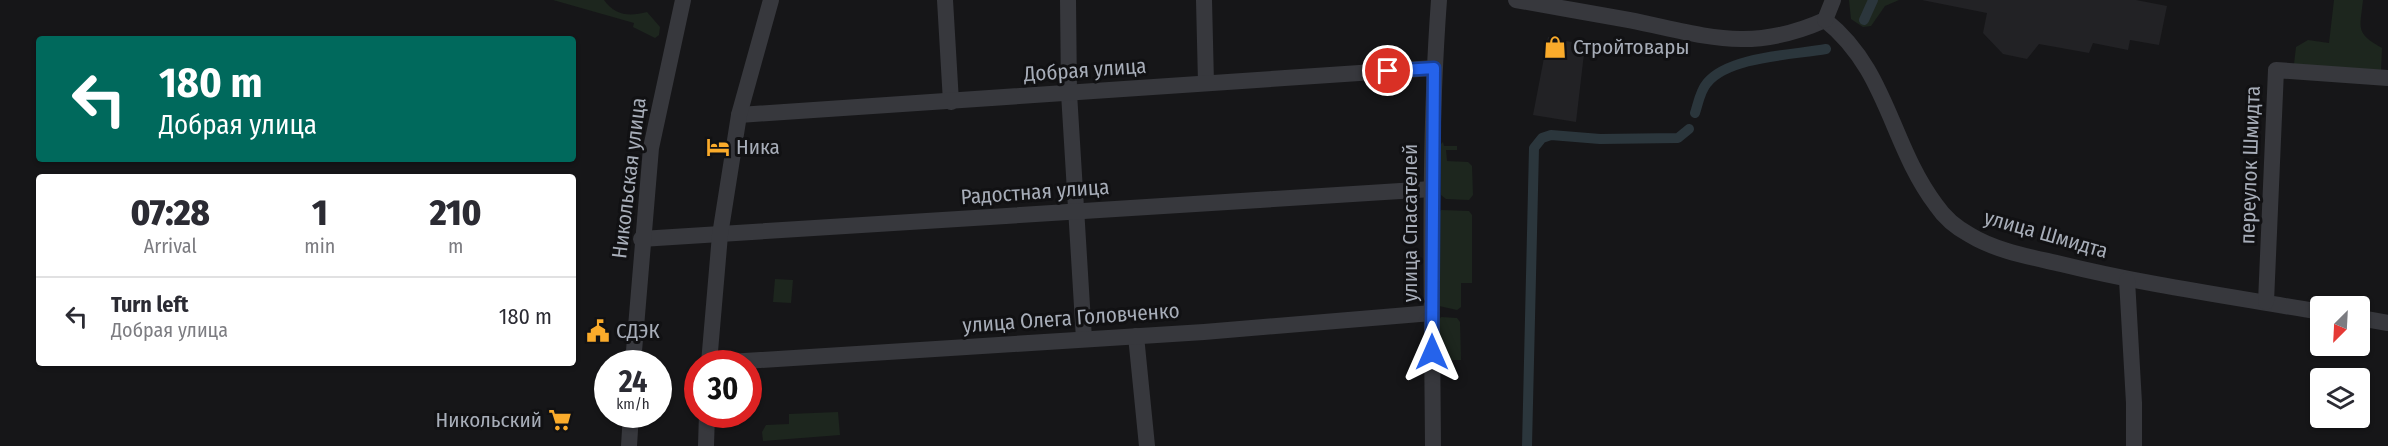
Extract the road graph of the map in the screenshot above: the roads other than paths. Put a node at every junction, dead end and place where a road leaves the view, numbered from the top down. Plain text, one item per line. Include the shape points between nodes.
1 (683, 0) edge
2 (771, 0) edge
3 (945, 0) edge
4 (1068, 0) edge
5 (1204, 0) edge
6 (1439, 0) edge
7 (1516, 0) edge
8 (1833, 0) edge
9 (1825, 20) junction
10 (1434, 68) junction
11 (2388, 78) edge
12 (1206, 83) junction
13 (1070, 93) junction
14 (951, 102) junction
15 (739, 115) junction
16 (1432, 189) junction
17 (1077, 212) junction
18 (720, 234) junction
19 (641, 239) junction
20 (2127, 280) junction
21 (2266, 302) junction
22 (2310, 310) edge
23 (1432, 313) junction
24 (2370, 320) edge
25 (2388, 323) edge
26 (1136, 336) junction
27 (1084, 339) junction
28 (634, 350) edge
29 (712, 350) edge
30 (762, 360) edge
31 (630, 428) edge
32 (707, 428) edge
33 (629, 446) edge
34 (706, 446) edge
35 (1147, 446) edge
36 (1433, 446) edge
37 (2134, 446) edge

1 - 19 street, Никольская улица via 651,148
2 - 15 street
3 - 14 street
4 - 13 street
5 - 12 street
6 - 10 street, улица Спасателей
7 - 9 street via 1720,39 1761,38
8 - 9 street
9 - 20 street, улица Шмидта via 1862,56 1917,175 1936,206 1952,222 1971,236 1997,247
10 - 12 street, Добрая улица
10 - 16 street, улица Спасателей
11 - 21 street, переулок Шмидта via 2276,70
12 - 13 street, Добрая улица
13 - 14 street, Добрая улица
13 - 17 street
14 - 15 street, Добрая улица
15 - 18 street
16 - 17 street, Радостная улица
16 - 23 street, улица Спасателей
17 - 18 street, Радостная улица
17 - 27 street
18 - 19 street, Радостная улица
18 - 29 street
19 - 28 street, Никольская улица
20 - 21 street, улица Шмидта
20 - 37 street
21 - 22 street, улица Шмидта
23 - 26 street, улица Олега Головченко
23 - 36 street, улица Спасателей
24 - 25 street
26 - 27 street, улица Олега Головченко
26 - 35 street
27 - 30 street, улица Олега Головченко
31 - 33 street
32 - 34 street

